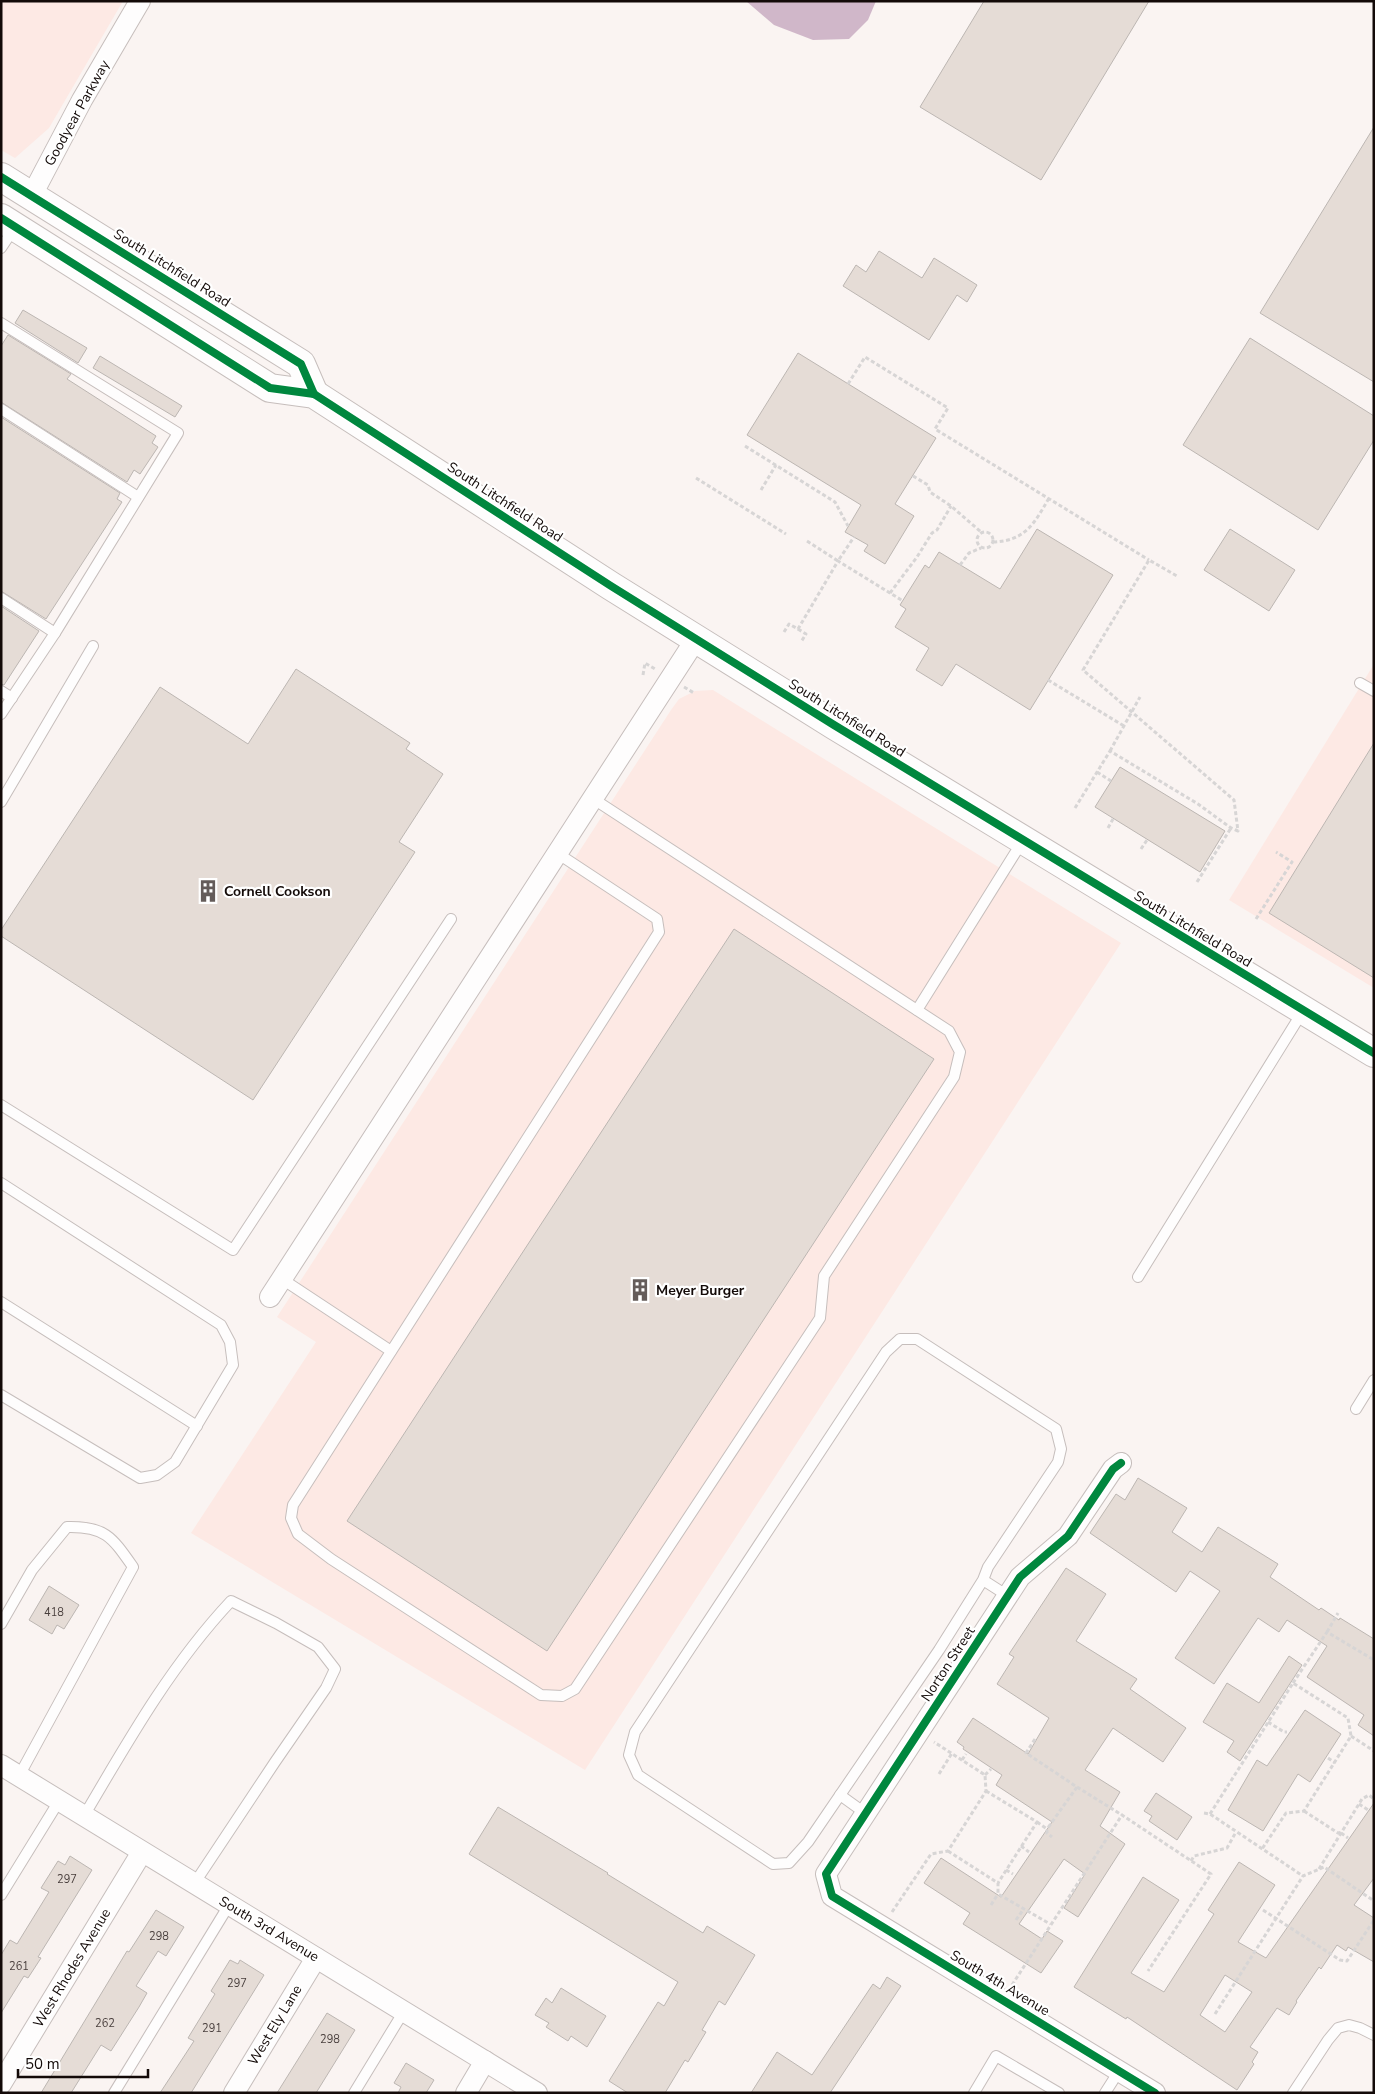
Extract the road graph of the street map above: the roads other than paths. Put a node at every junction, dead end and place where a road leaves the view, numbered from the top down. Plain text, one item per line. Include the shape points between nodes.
1 (140, 1) edge
2 (1, 177) edge
3 (32, 195) junction
4 (6, 231) edge
5 (1, 324) edge
6 (301, 364) junction
7 (270, 388) junction
8 (314, 394) junction
9 (1, 409) edge
10 (138, 497) junction
11 (1, 598) edge
12 (54, 633) junction
13 (696, 639) junction
14 (93, 646) dead end
15 (1360, 682) dead end
16 (1, 691) edge
17 (1374, 691) edge
18 (12, 698) junction
19 (1, 714) edge
20 (592, 798) junction
21 (1, 802) edge
22 (1023, 840) junction
23 (557, 853) junction
24 (451, 919) dead end
25 (917, 1010) junction
26 (1304, 1010) junction
27 (1374, 1053) edge
28 (1, 1105) edge
29 (1, 1183) edge
30 (1138, 1276) dead end
31 (282, 1279) junction
32 (270, 1297) dead end
33 (1, 1302) edge
34 (391, 1351) junction
35 (1374, 1380) edge
36 (1, 1395) edge
37 (1356, 1409) dead end
38 (197, 1426) junction
39 (1120, 1463) dead end
40 (983, 1580) junction
41 (1008, 1596) junction
42 (1, 1624) edge
43 (6, 1769) edge
44 (840, 1795) junction
45 (60, 1801) junction
46 (865, 1813) junction
47 (84, 1816) junction
48 (142, 1852) junction
49 (194, 1884) junction
50 (1, 1895) edge
51 (832, 1896) joint
52 (229, 1905) junction
53 (316, 1958) junction
54 (404, 2011) junction
55 (1374, 2036) edge
56 (485, 2061) junction
57 (1119, 2071) junction
58 (1, 2084) edge
59 (114, 2093) edge
60 (234, 2093) edge
61 (354, 2093) edge
62 (466, 2093) edge
63 (537, 2093) edge
64 (974, 2093) edge
65 (1058, 2093) edge
66 (1105, 2093) edge
67 (1155, 2093) edge
68 (1293, 2093) edge

1 - 3 street, Goodyear Parkway via 82,100
2 - 3 main road, South Litchfield Road
3 - 4 main road, Goodyear Parkway
3 - 6 main road, South Litchfield Road
4 - 7 main road, South Litchfield Road
5 - 10 lane via 178,433
6 - 7 main road
6 - 8 main road
7 - 8 main road, South Litchfield Road
8 - 13 main road, South Litchfield Road
9 - 10 lane
10 - 12 lane
11 - 12 lane
12 - 18 lane
13 - 20 street
13 - 22 main road, South Litchfield Road
14 - 21 lane
15 - 17 lane
16 - 18 lane
18 - 19 lane
20 - 23 street
20 - 25 lane
22 - 25 lane
22 - 26 main road, South Litchfield Road
23 - 31 street
23 - 34 lane via 657,919 659,932
24 - 28 lane via 233,1250
25 - 34 lane via 949,1031 960,1052 954,1077 824,1276 820,1318 575,1689 562,1696 541,1695 331,1559 298,1534 291,1518 293,1505
26 - 27 main road, South Litchfield Road
26 - 30 lane
29 - 38 lane via 221,1325 230,1342 233,1365
31 - 32 street
31 - 34 lane
33 - 38 lane
35 - 37 lane
36 - 38 lane via 140,1478 157,1475 175,1462
39 - 41 street, Norton Street via 1068,1536 1020,1577
40 - 41 lane
40 - 44 lane
40 - 44 lane via 988,1567 1058,1462 1061,1449 1056,1430 917,1339 900,1339 886,1352 635,1732 629,1755 638,1775 773,1864 789,1863 808,1842
41 - 46 street, Norton Street
42 - 43 lane via 32,1570 66,1527 88,1526 114,1539 133,1567
43 - 45 street, South 3rd Avenue
44 - 46 lane
45 - 47 street, South 3rd Avenue
45 - 50 lane
46 - 51 street, Norton Street via 826,1874
47 - 48 street, South 3rd Avenue
47 - 49 lane via 143,1715 208,1625 231,1601 318,1647 335,1669 326,1688
48 - 49 street, South 3rd Avenue
48 - 58 street, West Rhodes Avenue
49 - 52 street, South 3rd Avenue
51 - 57 street, South 4th Avenue
52 - 53 street, South 3rd Avenue
52 - 59 lane
53 - 54 street, South 3rd Avenue
53 - 60 street, West Ely Lane
54 - 56 street, South 3rd Avenue
54 - 61 lane
55 - 68 lane via 1349,2025 1338,2028
56 - 62 street
56 - 63 street, South 3rd Avenue
57 - 66 lane
57 - 67 street, South 4th Avenue
64 - 65 lane via 996,2056

